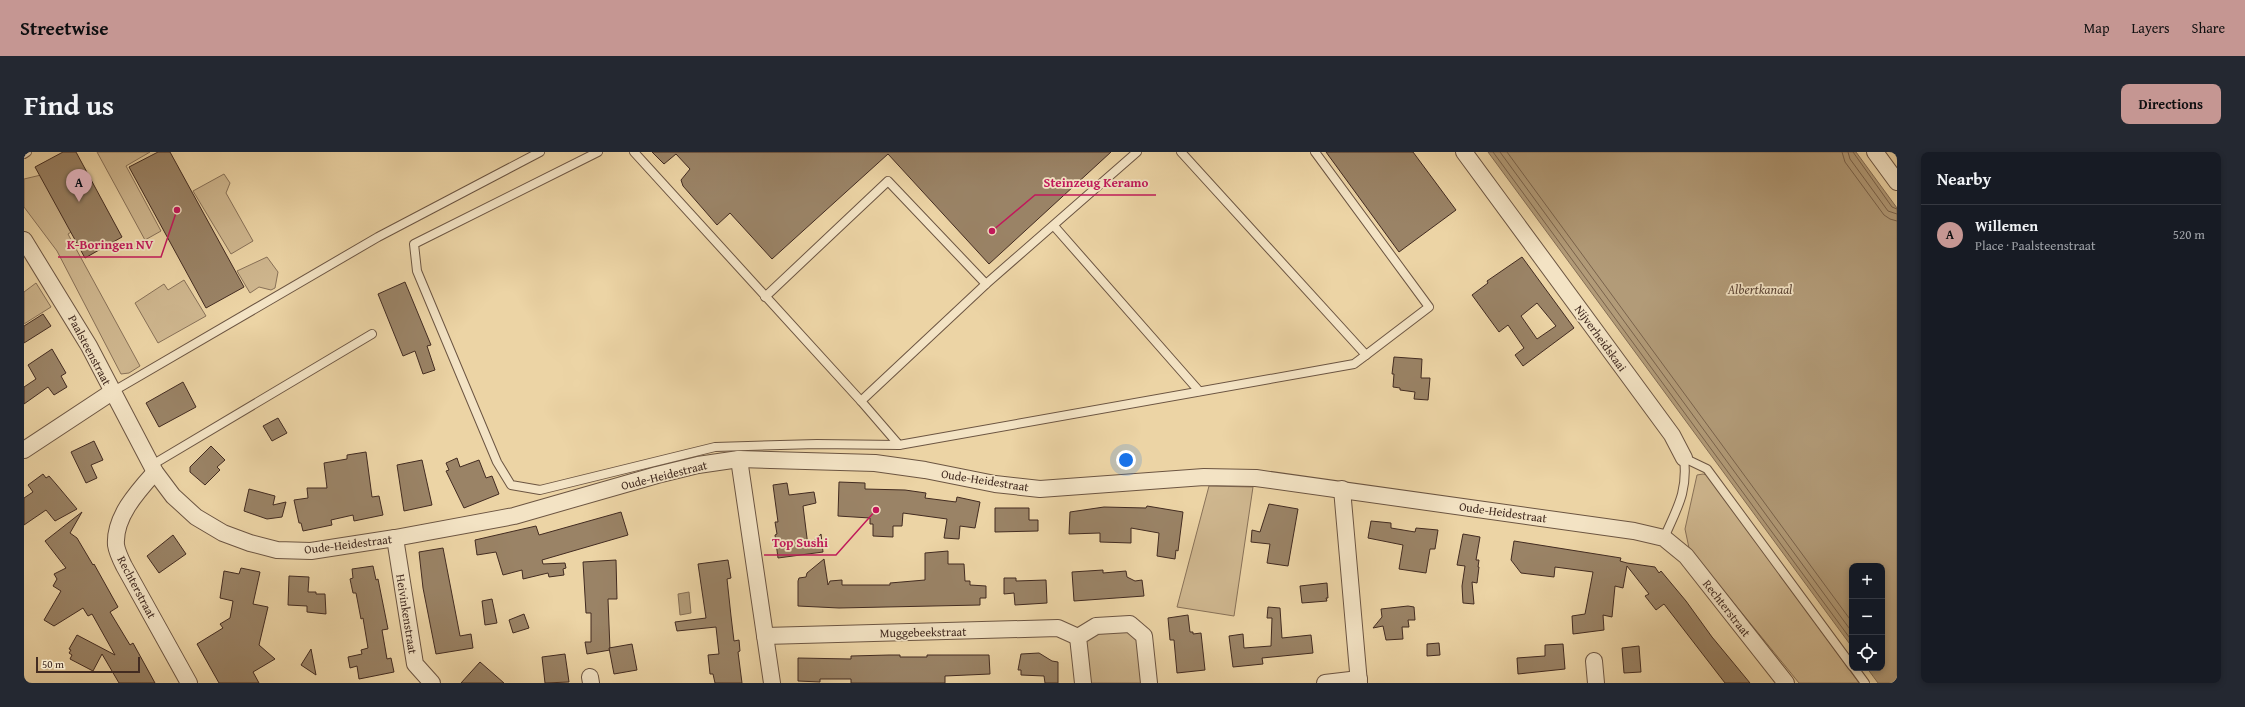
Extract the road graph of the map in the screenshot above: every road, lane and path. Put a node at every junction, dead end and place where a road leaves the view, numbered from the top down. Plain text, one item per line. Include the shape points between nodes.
1 (27, 152) edge
2 (540, 152) edge
3 (598, 152) edge
4 (634, 152) edge
5 (1137, 152) edge
6 (1181, 152) edge
7 (1315, 152) edge
8 (1464, 152) edge
9 (1874, 152) edge
10 (24, 154) edge
11 (1897, 182) edge
12 (1054, 226) junction
13 (24, 240) edge
14 (986, 284) junction
15 (765, 297) junction
16 (372, 334) dead end
17 (1366, 355) junction
18 (1199, 391) junction
19 (112, 392) junction
20 (861, 401) junction
21 (899, 445) junction
22 (24, 450) edge
23 (1684, 458) junction
24 (740, 459) junction
25 (154, 468) junction
26 (1342, 489) junction
27 (395, 538) junction
28 (1664, 538) junction
29 (765, 636) junction
30 (1078, 637) junction
31 (1594, 661) dead end
32 (1849, 662) edge
33 (1856, 671) edge
34 (1359, 681) edge
35 (189, 683) edge
36 (432, 683) edge
37 (772, 683) edge
38 (1083, 683) edge
39 (1149, 683) edge
40 (1325, 683) edge
41 (1596, 683) edge
42 (1786, 683) edge
43 (1865, 683) edge

1 - 10 lane
2 - 19 lane via 378,237
3 - 21 lane via 414,244 417,272 497,462 511,485 540,490 715,447
4 - 15 lane
5 - 12 lane
6 - 17 lane
7 - 17 lane via 1429,307
8 - 23 street, Nijverheidskaai via 1672,435
9 - 11 street
12 - 14 lane
12 - 18 lane
13 - 19 street, Paalsteenstraat via 66,306
14 - 15 lane via 888,181
14 - 20 lane
15 - 20 lane
16 - 25 lane
17 - 18 lane via 1354,364
18 - 21 lane
19 - 22 street, Paalsteenstraat
19 - 25 street, Oude-Heidestraat
20 - 21 lane
23 - 28 lane, Nijverheidskaai via 1687,477 1682,497
23 - 32 lane via 1707,468
24 - 26 street, Oude-Heidestraat via 876,464 1040,489 1204,477 1256,478
24 - 27 street, Oude-Heidestraat via 698,464 514,516
24 - 29 street
25 - 27 street, Oude-Heidestraat via 173,496 196,517 223,533 250,543 276,550 311,551
25 - 35 street, Rechterstraat via 126,510 117,530 116,546 124,566
26 - 28 street, Oude-Heidestraat via 1634,531
26 - 34 street
27 - 36 street, Heivinkenstraat via 415,664
28 - 42 street, Rechterstraat via 1686,556
29 - 30 street, Muggebeekstraat via 1058,628
29 - 37 street
30 - 38 street
30 - 39 street via 1096,626 1130,624 1144,636
31 - 41 street
33 - 43 lane
34 - 40 street

